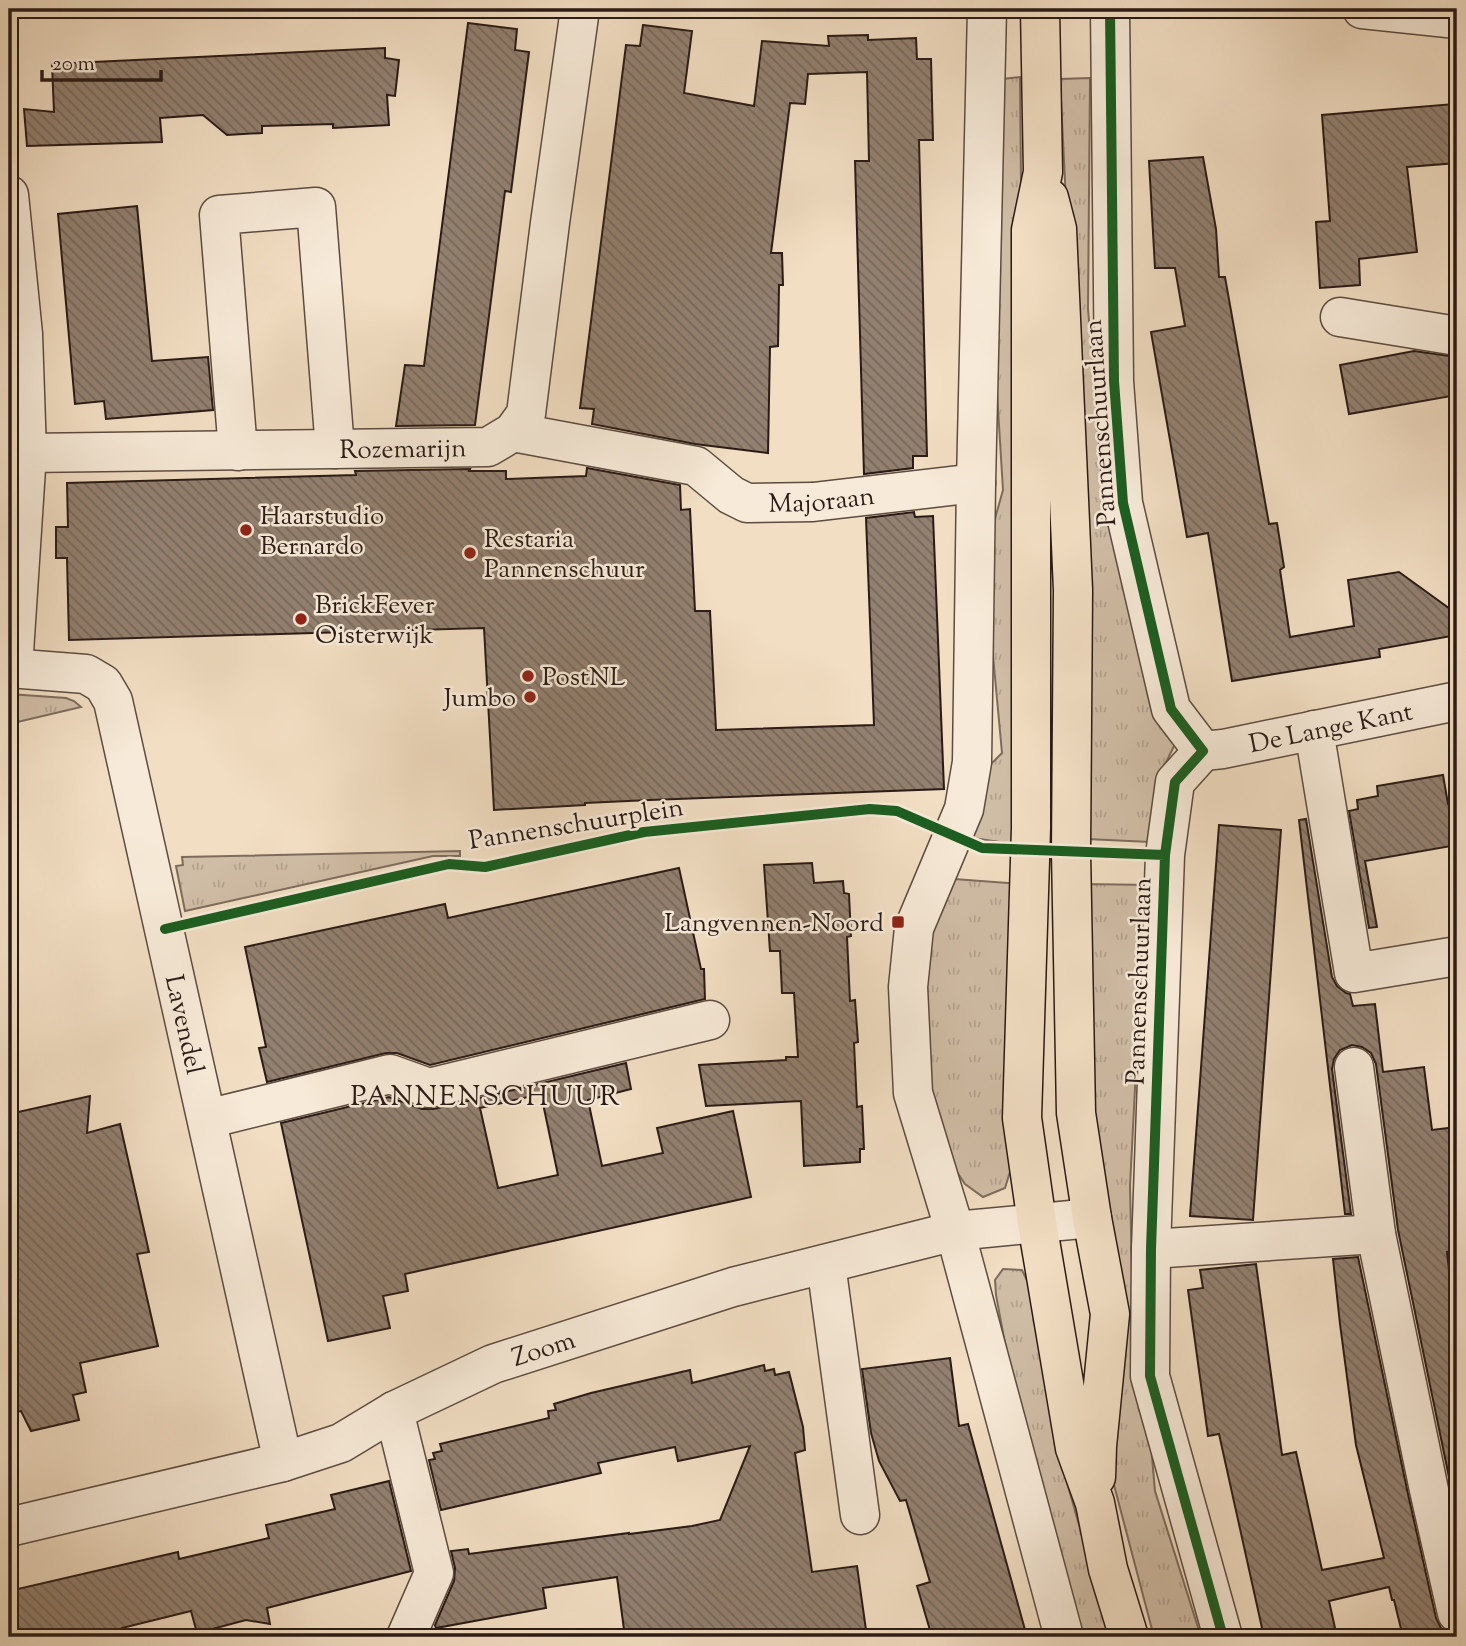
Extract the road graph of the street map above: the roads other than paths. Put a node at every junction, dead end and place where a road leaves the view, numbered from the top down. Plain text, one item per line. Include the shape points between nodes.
1 (580, 9) edge
2 (987, 9) edge
3 (1040, 9) edge
4 (1110, 9) edge
5 (1362, 9) edge
6 (1457, 19) edge
7 (1042, 172) junction
8 (9, 195) edge
9 (1340, 317) dead end
10 (1457, 336) edge
11 (513, 432) junction
12 (335, 449) junction
13 (238, 451) junction
14 (27, 453) junction
15 (976, 483) junction
16 (11, 668) edge
17 (1457, 701) edge
18 (1314, 730) junction
19 (1203, 751) junction
20 (1457, 956) edge
21 (710, 1020) dead end
22 (1354, 1067) dead end
23 (207, 1119) junction
24 (1092, 1218) junction
25 (1037, 1223) junction
26 (955, 1231) junction
27 (1376, 1234) junction
28 (1151, 1249) junction
29 (826, 1264) junction
30 (394, 1411) junction
31 (284, 1462) junction
32 (1095, 1503) junction
33 (860, 1515) dead end
34 (9, 1527) edge
35 (1457, 1613) edge
36 (407, 1637) edge
37 (1064, 1637) edge
38 (1129, 1637) edge
39 (1223, 1637) edge

1 - 11 street via 526,414
2 - 15 street
3 - 7 main road, Pannenschuurlaan
4 - 19 street, Pannenschuurlaan via 1114,381 1123,503 1171,709
5 - 6 street
7 - 24 main road, Pannenschuurlaan via 1057,229 1073,590 1071,852 1076,1113
7 - 25 main road, Pannenschuurlaan via 1031,230 1031,802 1022,1118
8 - 14 street via 23,334
9 - 10 street
11 - 12 street, Rozemarijn via 488,447
11 - 15 street, Majoraan via 696,466 747,503 813,502
12 - 13 street, Rozemarijn
12 - 13 street via 316,207 219,215
13 - 14 street, Rozemarijn
14 - 16 street
15 - 26 street via 972,762 964,809 914,928 908,987 913,1093
16 - 23 street, Lavendel via 86,674 103,684 113,701
17 - 18 street, De Lange Kant
18 - 19 street, De Lange Kant
18 - 20 street via 1354,973
19 - 28 street, Pannenschuurlaan via 1175,782 1165,855
21 - 23 street via 429,1088 390,1074
22 - 27 street
23 - 31 street, Lavendel
24 - 25 street, Zoom
24 - 32 main road, Pannenschuurlaan via 1110,1314
25 - 26 street, Zoom
25 - 32 main road, Pannenschuurlaan via 1075,1448
26 - 29 street, Zoom
26 - 37 street
27 - 28 street
27 - 35 street
28 - 39 street, Pannenschuurlaan via 1150,1376
29 - 30 street, Zoom via 733,1287 493,1364
29 - 33 street
30 - 31 street, Zoom via 341,1443
30 - 36 street via 434,1573
31 - 34 street, Zoom
32 - 38 main road, Pannenschuurlaan via 1108,1569

